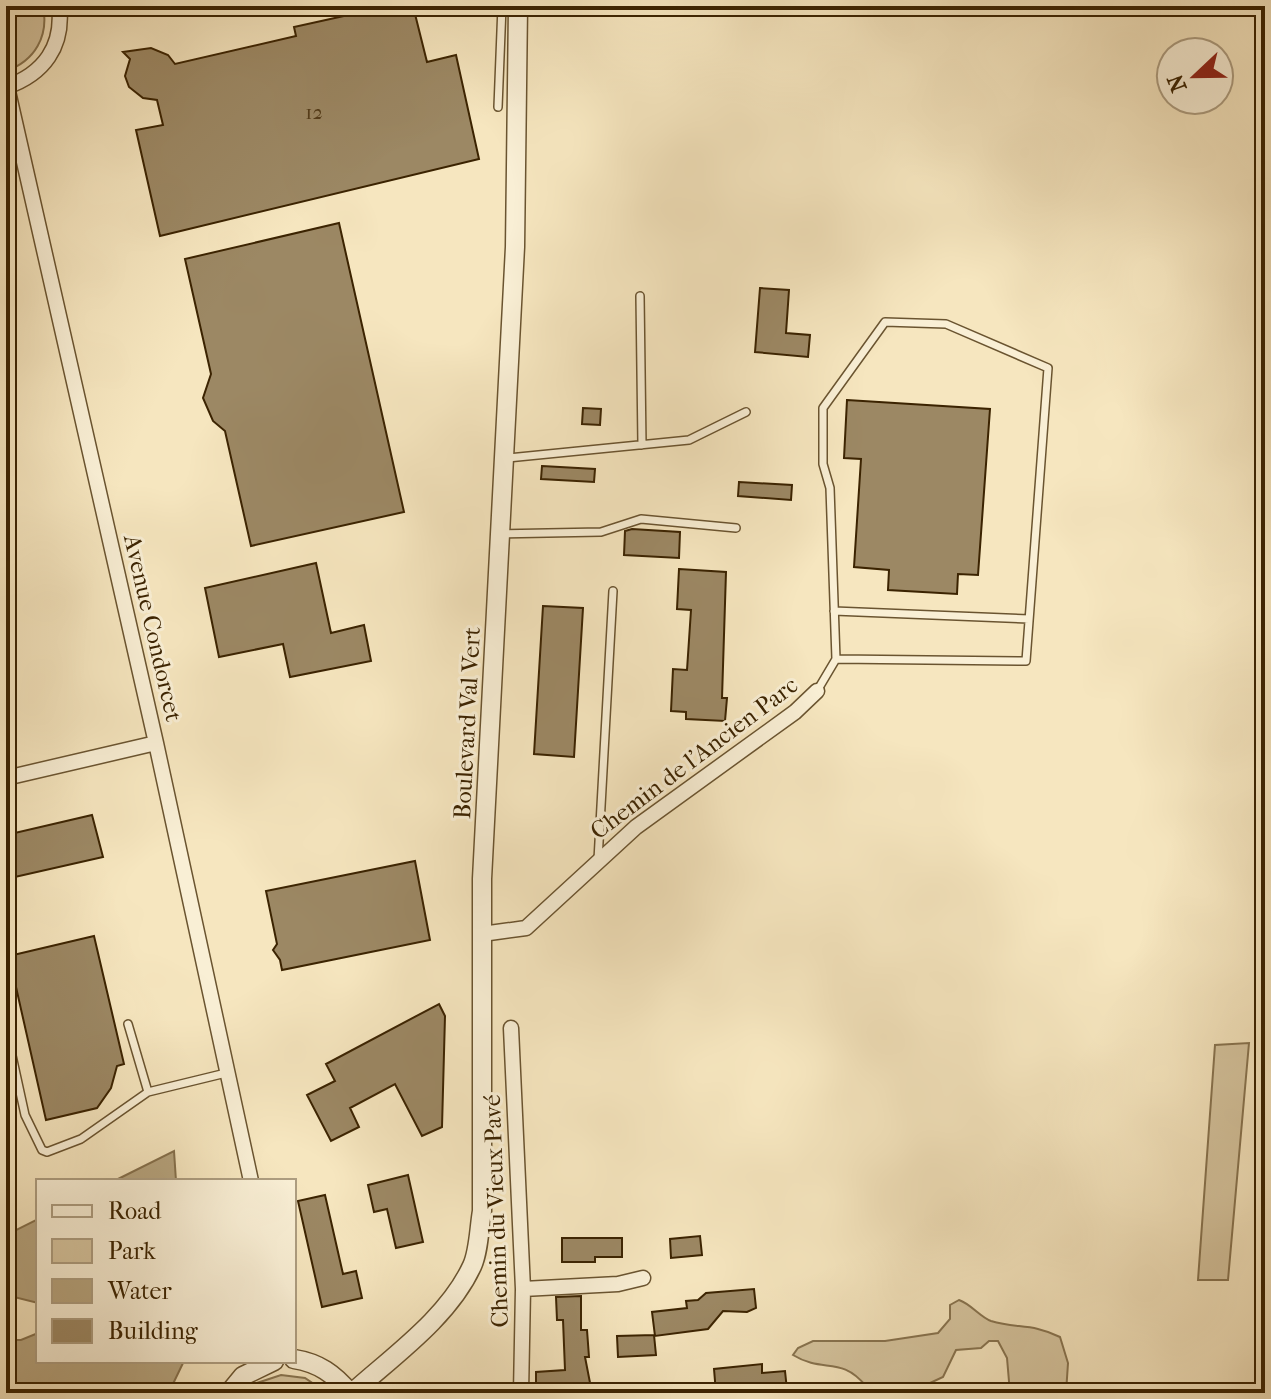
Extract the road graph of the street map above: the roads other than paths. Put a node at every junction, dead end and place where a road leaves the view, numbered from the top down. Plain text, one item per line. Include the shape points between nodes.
1 (59, 6) edge
2 (502, 6) edge
3 (518, 6) edge
4 (6, 87) edge
5 (498, 107) dead end
6 (640, 296) dead end
7 (746, 412) dead end
8 (642, 445) junction
9 (505, 458) junction
10 (736, 528) dead end
11 (501, 534) junction
12 (613, 591) dead end
13 (834, 611) junction
14 (1029, 619) junction
15 (836, 659) junction
16 (817, 691) joint
17 (156, 743) junction
18 (6, 778) edge
19 (598, 860) junction
20 (482, 934) junction
21 (128, 1024) dead end
22 (6, 1028) edge
23 (511, 1028) dead end
24 (226, 1073) junction
25 (148, 1092) junction
26 (6, 1131) edge
27 (6, 1158) edge
28 (251, 1179) edge
29 (643, 1278) dead end
30 (523, 1289) junction
31 (296, 1357) edge
32 (263, 1363) edge
33 (229, 1393) edge
34 (351, 1393) edge
35 (521, 1393) edge

1 - 4 street via 56,45 45,64 28,79
2 - 5 lane
3 - 9 street, Boulevard Val Vert
4 - 17 street, Avenue Condorcet
6 - 8 lane
7 - 8 lane via 689,440
8 - 9 lane
9 - 11 street, Boulevard Val Vert
10 - 11 lane via 641,519 601,532
11 - 20 street, Boulevard Val Vert
12 - 19 lane
13 - 14 lane
13 - 14 lane via 823,408 885,322 900,322 946,324 1048,368
13 - 15 lane
14 - 15 lane via 1026,661
15 - 16 lane
16 - 19 street, Chemin de l'Ancien Parc
17 - 18 street
17 - 24 street, Avenue Condorcet
19 - 20 street, Chemin de l'Ancien Parc via 526,928
20 - 34 street, Boulevard Val Vert via 482,1211 472,1265 416,1336
21 - 25 lane
22 - 25 lane via 25,1115 42,1150 81,1139
23 - 30 street, Chemin du Vieux Pavé
24 - 25 lane
24 - 28 street, Avenue Condorcet
26 - 27 lane
29 - 30 street
30 - 35 street, Chemin du Vieux Pavé
31 - 34 street via 337,1377
32 - 33 street

